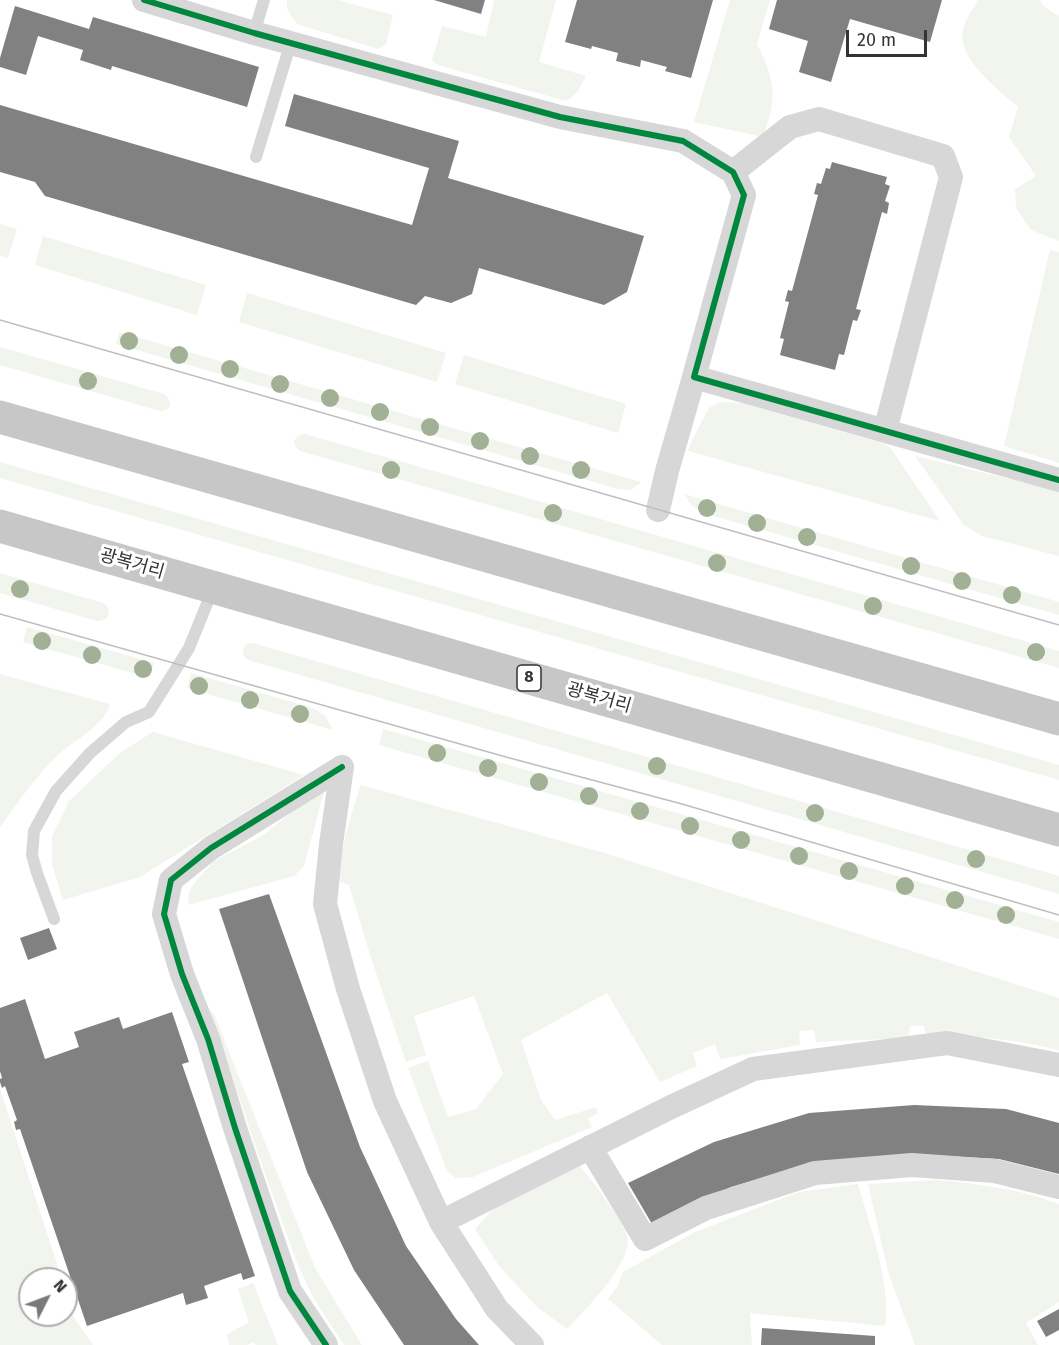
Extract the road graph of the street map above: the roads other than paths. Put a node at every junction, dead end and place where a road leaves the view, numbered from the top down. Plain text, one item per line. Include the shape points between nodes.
1 (144, 0) edge
2 (264, 0) edge
3 (254, 33) junction
4 (291, 42) junction
5 (256, 158) dead end
6 (733, 172) junction
7 (694, 377) junction
8 (0, 417) edge
9 (885, 431) junction
10 (1059, 480) edge
11 (658, 510) dead end
12 (0, 526) edge
13 (213, 587) junction
14 (1059, 719) edge
15 (1059, 830) edge
16 (54, 919) dead end
17 (1059, 1065) edge
18 (590, 1147) junction
19 (1059, 1187) edge
20 (441, 1222) junction
21 (326, 1345) edge
22 (532, 1345) edge

1 - 3 street
2 - 3 lane
3 - 4 street
4 - 5 lane
4 - 6 street via 560,117 683,141
6 - 7 street via 744,195
6 - 9 street via 790,127 819,119 943,156 951,177
7 - 9 street
7 - 11 street
8 - 14 highway
9 - 10 street
12 - 13 highway, 광복거리 / 8
13 - 15 highway, 광복거리 / 8
13 - 16 lane via 189,648 149,712 126,722 90,753 56,790 34,831 32,855
17 - 18 street via 947,1043 753,1070
18 - 19 street via 645,1239 706,1208 815,1173 912,1166 995,1171
18 - 20 street
20 - 21 street via 386,1101 348,989 325,904 342,767 211,848 171,880 164,914 290,1292
20 - 22 street via 497,1310

